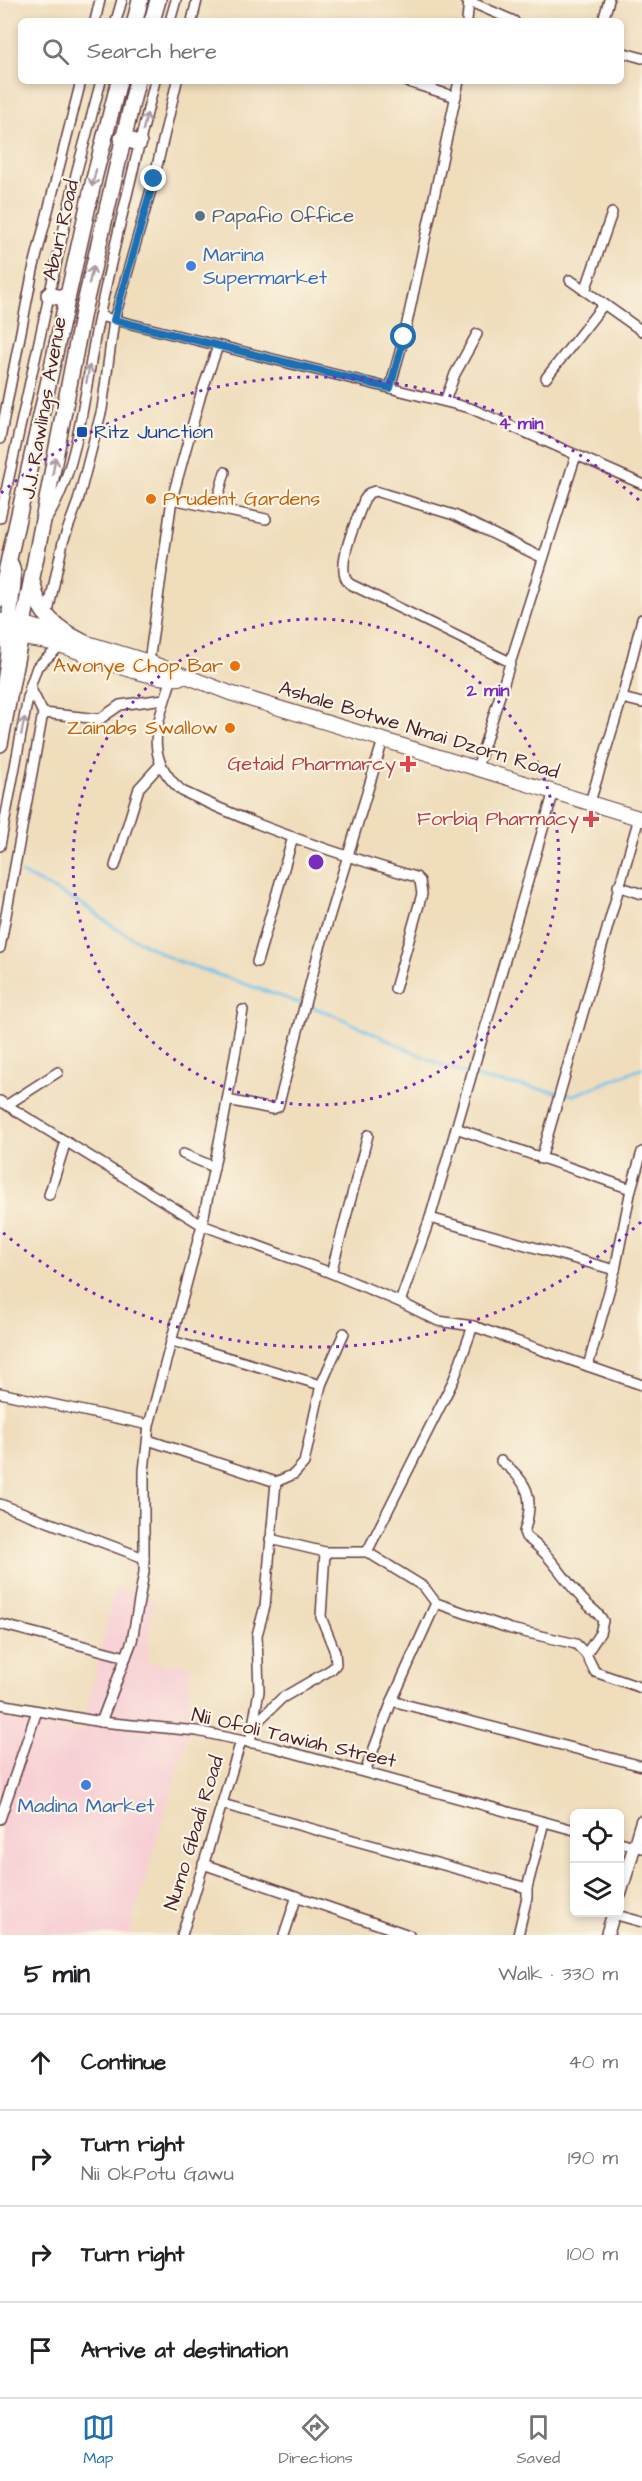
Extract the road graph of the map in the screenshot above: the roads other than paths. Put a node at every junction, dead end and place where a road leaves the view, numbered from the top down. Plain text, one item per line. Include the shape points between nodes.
1 (100, 0) edge
2 (122, 0) edge
3 (140, 0) edge
4 (158, 0) edge
5 (176, 0) edge
6 (197, 0) edge
7 (609, 0) edge
8 (468, 1) edge
9 (96, 18) edge
10 (117, 18) edge
11 (136, 18) edge
12 (153, 18) edge
13 (171, 18) edge
14 (193, 18) edge
15 (467, 18) edge
16 (507, 18) edge
17 (604, 18) edge
18 (624, 53) edge
19 (642, 58) edge
20 (80, 84) edge
21 (99, 84) edge
22 (118, 84) edge
23 (136, 84) edge
24 (154, 84) edge
25 (176, 84) edge
26 (415, 84) edge
27 (458, 84) edge
28 (456, 97) junction
29 (122, 138) junction
30 (140, 143) junction
31 (612, 213) dead end
32 (570, 280) dead end
33 (585, 291) junction
34 (49, 295) junction
35 (67, 299) junction
36 (604, 304) junction
37 (99, 316) junction
38 (114, 320) junction
39 (642, 331) edge
40 (477, 334) dead end
41 (218, 346) junction
42 (546, 378) dead end
43 (390, 388) junction
44 (445, 401) junction
45 (0, 439) edge
46 (576, 455) junction
47 (225, 472) dead end
48 (642, 484) edge
49 (172, 499) junction
50 (215, 508) junction
51 (0, 517) edge
52 (266, 519) dead end
53 (44, 524) junction
54 (543, 558) junction
55 (9, 559) junction
56 (32, 577) junction
57 (0, 599) edge
58 (47, 617) junction
59 (642, 619) edge
60 (9, 627) edge
61 (83, 642) junction
62 (58, 645) junction
63 (149, 662) junction
64 (510, 662) junction
65 (177, 676) junction
66 (30, 687) junction
67 (621, 698) junction
68 (164, 699) junction
69 (642, 703) edge
70 (43, 713) junction
71 (382, 740) junction
72 (0, 744) edge
73 (159, 766) junction
74 (477, 768) junction
75 (554, 791) junction
76 (590, 802) junction
77 (640, 819) edge
78 (292, 837) junction
79 (0, 846) edge
80 (348, 858) junction
81 (115, 866) dead end
82 (618, 886) junction
83 (642, 894) edge
84 (0, 948) edge
85 (257, 962) dead end
86 (395, 989) dead end
87 (243, 1010) dead end
88 (58, 1072) dead end
89 (227, 1100) junction
90 (3, 1103) edge
91 (456, 1128) junction
92 (368, 1135) dead end
93 (66, 1141) junction
94 (642, 1152) edge
95 (183, 1154) dead end
96 (542, 1159) junction
97 (214, 1167) junction
98 (631, 1189) junction
99 (49, 1195) dead end
100 (430, 1218) junction
101 (202, 1225) junction
102 (615, 1270) junction
103 (331, 1273) junction
104 (400, 1302) junction
105 (473, 1326) junction
106 (344, 1333) dead end
107 (172, 1341) junction
108 (588, 1366) junction
109 (321, 1385) junction
110 (642, 1385) edge
111 (0, 1394) edge
112 (149, 1425) junction
113 (147, 1440) junction
114 (501, 1461) dead end
115 (276, 1482) junction
116 (0, 1504) edge
117 (270, 1539) junction
118 (325, 1552) junction
119 (367, 1552) junction
120 (144, 1558) junction
121 (436, 1603) junction
122 (0, 1624) edge
123 (586, 1654) junction
124 (126, 1657) junction
125 (642, 1688) edge
126 (392, 1701) junction
127 (0, 1704) edge
128 (37, 1711) junction
129 (101, 1722) junction
130 (255, 1725) junction
131 (245, 1742) junction
132 (642, 1766) edge
133 (365, 1772) junction
134 (222, 1804) junction
135 (0, 1819) edge
136 (642, 1821) edge
137 (544, 1822) junction
138 (570, 1829) edge
139 (638, 1847) edge
140 (203, 1864) junction
141 (624, 1884) edge
142 (526, 1888) junction
143 (297, 1896) junction
144 (624, 1916) edge
145 (612, 1917) edge
146 (642, 1922) edge
147 (182, 1935) edge
148 (284, 1935) edge
149 (410, 1935) edge
150 (518, 1935) edge
151 (607, 1935) edge

1 - 9 street
2 - 10 street
3 - 11 highway
4 - 12 highway
5 - 13 street
6 - 14 street
7 - 17 street
8 - 15 street
8 - 16 street
18 - 19 street
20 - 45 street via 33,270
21 - 34 street
22 -> 35 highway, Aburi Road
23 - 29 highway, J.J. Rawlings Avenue
30 -> 24 street
25 - 38 street
26 - 28 street
27 - 28 street
28 - 43 street
29 - 30 highway
53 -> 29 highway, J.J. Rawlings Avenue via 83,312
30 - 37 street
31 - 33 street
32 - 33 street
33 - 36 street
34 - 35 highway
34 - 51 street
35 - 55 highway, Aburi Road
36 - 39 street
36 - 42 street
37 - 38 street
53 -> 37 street via 62,493
38 - 41 street
38 - 58 street via 97,429 63,542
40 - 44 street
41 - 43 street
41 - 49 street
43 - 44 street
44 - 46 street via 509,424
46 - 48 street
46 - 54 street
47 - 50 street
49 - 50 street
49 - 63 street
50 - 52 street
53 - 56 highway, J.J. Rawlings Avenue
54 - 64 street
54 - 64 street via 454,515 375,491 364,500 343,561 343,573 350,584
55 - 57 highway, Aburi Road
55 - 60 highway via 15,583
56 - 58 highway via 35,596
56 - 60 highway, J.J. Rawlings Avenue
58 - 61 highway via 63,632
59 - 67 street
60 - 61 main road
60 - 62 main road
60 - 72 highway, J.J. Rawlings Avenue
61 - 63 main road
62 - 65 main road via 148,674
62 - 66 street via 37,667
63 - 65 main road
64 - 74 street
65 - 68 street
65 - 71 main road, Ashale Botwe Nmai Dzorn Road
66 - 70 street
79 -> 66 street
67 - 69 street
67 - 76 street
68 - 70 street via 120,705 100,719
68 - 73 street via 158,724
70 - 84 street
71 - 74 main road, Ashale Botwe Nmai Dzorn Road
71 - 80 street
73 - 78 street via 182,791
73 - 81 street via 139,788
74 - 75 main road, Ashale Botwe Nmai Dzorn Road
75 - 76 main road, Ashale Botwe Nmai Dzorn Road
75 - 91 street
76 - 77 main road, Ashale Botwe Nmai Dzorn Road
77 - 82 street
78 - 80 street
78 - 85 street
80 - 86 street via 416,877 422,887
80 - 89 street via 278,1107
82 - 83 street
82 - 96 street
87 - 89 street
88 - 90 street
89 - 97 street
90 - 93 street
91 - 96 street
91 - 100 street
92 - 103 street
93 - 99 street
93 - 101 street
94 - 98 street
95 - 97 street
96 - 98 street
97 - 101 street
98 - 102 street
100 - 102 street
100 - 104 street
101 - 103 street
101 - 107 street
102 - 108 street
103 - 104 street
104 - 105 street via 438,1321
105 - 108 street
105 - 119 street via 454,1379
106 - 109 street
107 - 109 street
107 - 112 street
108 - 110 street
109 - 115 street via 304,1463 294,1474
111 - 112 street
112 - 113 street
113 - 115 street
113 - 120 street
114 - 123 street via 518,1473 527,1490 530,1512 526,1537 552,1560 603,1621
115 - 117 street, Numo Gbadi Road
116 - 120 street
117 - 118 street
117 - 130 street, Numo Gbadi Road via 265,1606 256,1635 259,1691
118 - 119 street
118 - 130 street via 321,1617 336,1664 282,1698
119 - 121 street via 424,1587
120 - 124 street via 132,1641
121 - 123 street via 511,1629 576,1644
121 - 126 street
122 - 124 street
123 - 125 street via 595,1672
124 - 129 street
126 - 132 street
126 - 133 street
127 - 128 street, Nii Ofoli Tawiah Street
128 - 129 street, Nii Ofoli Tawiah Street
128 - 135 street
129 - 131 street, Nii Ofoli Tawiah Street via 197,1731
130 - 131 street, Numo Gbadi Road
131 - 133 street, Nii Ofoli Tawiah Street
131 - 134 street, Numo Gbadi Road
133 - 137 street, Nii Ofoli Tawiah Street
134 - 140 street, Numo Gbadi Road
134 - 142 street
136 - 139 street
137 - 138 street, Nii Ofoli Tawiah Street
137 - 142 street
139 - 141 street
140 - 143 street
140 - 147 street, Numo Gbadi Road
142 - 150 street
143 - 148 street
143 - 149 street
144 - 146 street
145 - 151 street

